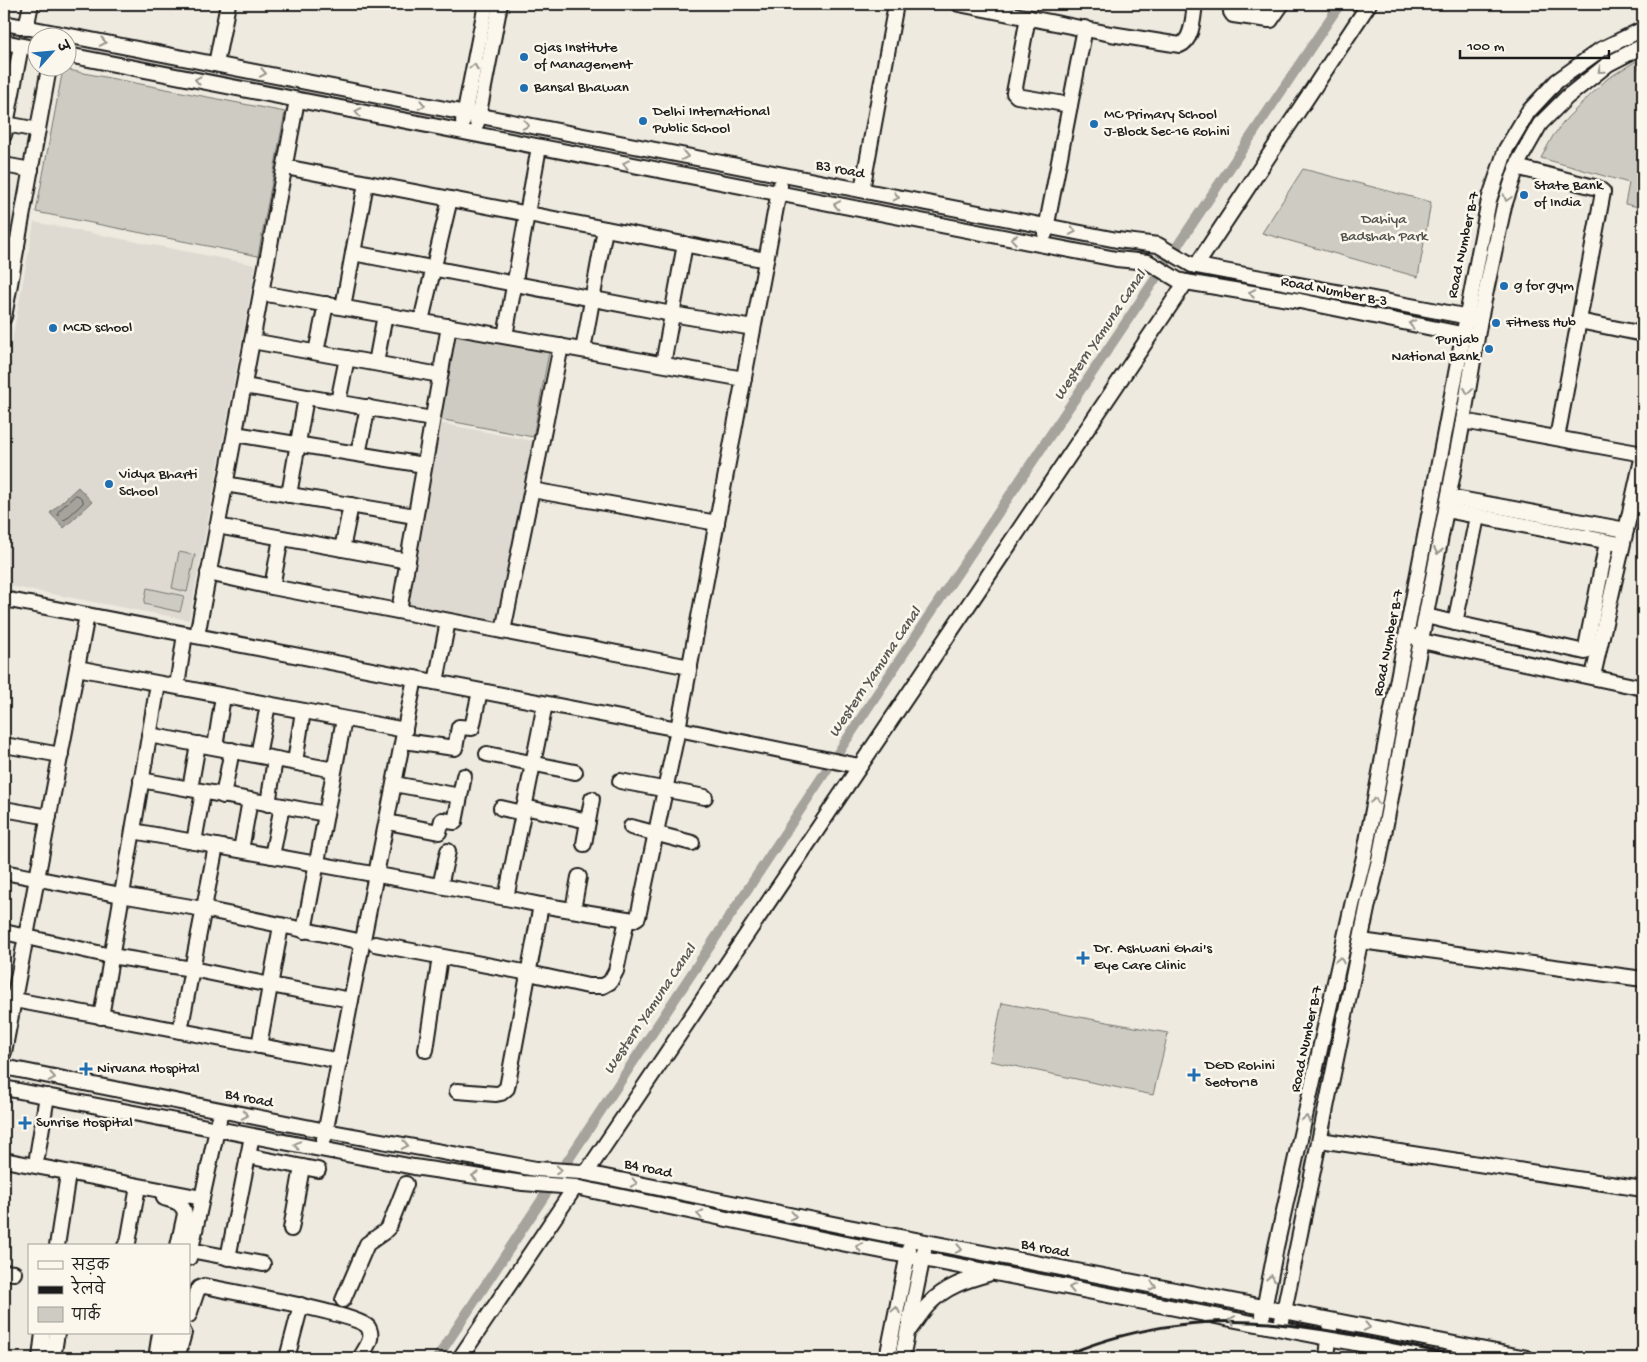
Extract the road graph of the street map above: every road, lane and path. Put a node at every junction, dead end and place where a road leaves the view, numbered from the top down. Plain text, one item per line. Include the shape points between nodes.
1 (31, 4) edge
2 (228, 4) edge
3 (486, 4) edge
4 (500, 4) edge
5 (896, 4) edge
6 (960, 4) edge
7 (1195, 4) edge
8 (1232, 4) edge
9 (1258, 4) edge
10 (1282, 4) edge
11 (1369, 4) edge
12 (996, 7) edge
13 (1028, 17) junction
14 (1271, 20) junction
15 (4, 23) edge
16 (26, 28) junction
17 (1085, 28) junction
18 (1643, 29) edge
19 (4, 42) edge
20 (21, 46) junction
21 (1643, 46) edge
22 (28, 47) edge
23 (78, 57) edge
24 (216, 64) junction
25 (47, 78) edge
26 (298, 100) junction
27 (1070, 105) junction
28 (471, 114) junction
29 (5, 129) edge
30 (38, 130) junction
31 (468, 133) junction
32 (539, 147) junction
33 (4, 165) edge
34 (285, 167) junction
35 (1516, 168) junction
36 (30, 170) junction
37 (782, 175) junction
38 (366, 182) junction
39 (862, 190) junction
40 (779, 194) junction
41 (450, 199) junction
42 (527, 214) junction
43 (1047, 226) junction
44 (605, 229) junction
45 (685, 244) junction
46 (10, 245) edge
47 (1043, 245) junction
48 (353, 253) junction
49 (766, 260) junction
50 (1194, 266) junction
51 (433, 269) junction
52 (1182, 281) junction
53 (514, 284) junction
54 (261, 293) junction
55 (592, 298) junction
56 (326, 304) junction
57 (343, 307) junction
58 (672, 314) junction
59 (385, 315) junction
60 (4, 317) edge
61 (1473, 317) junction
62 (421, 321) junction
63 (1579, 321) junction
64 (448, 326) junction
65 (753, 328) junction
66 (1643, 334) edge
67 (1470, 335) junction
68 (505, 336) junction
69 (252, 341) junction
70 (561, 346) junction
71 (583, 350) junction
72 (316, 352) junction
73 (347, 358) junction
74 (376, 363) junction
75 (663, 364) junction
76 (440, 375) junction
77 (744, 379) junction
78 (244, 386) junction
79 (306, 397) junction
80 (338, 402) junction
81 (368, 407) junction
82 (432, 419) junction
83 (1463, 421) junction
84 (235, 434) junction
85 (1557, 438) junction
86 (298, 444) junction
87 (358, 454) junction
88 (1643, 454) edge
89 (424, 465) junction
90 (225, 484) junction
91 (1640, 485) edge
92 (532, 490) junction
93 (289, 495) junction
94 (1448, 503) junction
95 (350, 505) junction
96 (415, 516) junction
97 (1477, 517) junction
98 (717, 523) junction
99 (217, 526) junction
100 (1626, 530) junction
101 (281, 538) junction
102 (1606, 542) junction
103 (1623, 545) junction
104 (342, 549) junction
105 (408, 561) junction
106 (208, 573) junction
107 (272, 587) junction
108 (4, 599) edge
109 (399, 611) junction
110 (87, 615) junction
111 (1426, 616) junction
112 (448, 620) junction
113 (1455, 623) junction
114 (503, 631) junction
115 (1408, 631) junction
116 (191, 635) junction
117 (1521, 637) junction
118 (1421, 641) junction
119 (1515, 660) junction
120 (690, 666) junction
121 (77, 668) junction
122 (1593, 676) junction
123 (415, 678) junction
124 (436, 682) junction
125 (158, 684) junction
126 (177, 686) junction
127 (1643, 688) edge
128 (480, 691) junction
129 (223, 696) junction
130 (545, 704) junction
131 (268, 705) junction
132 (303, 711) junction
133 (344, 719) junction
134 (678, 729) junction
135 (150, 735) junction
136 (404, 736) junction
137 (198, 744) junction
138 (4, 745) edge
139 (215, 747) junction
140 (232, 750) junction
141 (487, 754) dead end
142 (61, 755) junction
143 (258, 755) junction
144 (275, 758) junction
145 (295, 762) junction
146 (533, 763) junction
147 (854, 765) junction
148 (334, 770) junction
149 (575, 772) dead end
150 (464, 776) dead end
151 (141, 780) junction
152 (620, 782) dead end
153 (394, 784) junction
154 (665, 790) junction
155 (197, 791) junction
156 (223, 796) junction
157 (460, 796) junction
158 (705, 797) dead end
159 (592, 799) dead end
160 (250, 800) junction
161 (268, 804) junction
162 (282, 806) junction
163 (501, 808) dead end
164 (4, 809) edge
165 (524, 810) junction
166 (326, 814) junction
167 (49, 817) junction
168 (588, 821) junction
169 (387, 822) junction
170 (630, 827) dead end
171 (132, 830) junction
172 (656, 834) junction
173 (194, 842) junction
174 (584, 844) dead end
175 (692, 844) dead end
176 (216, 846) junction
177 (241, 850) junction
178 (448, 851) dead end
179 (272, 856) junction
180 (1364, 857) junction
181 (1379, 860) junction
182 (316, 864) junction
183 (4, 872) edge
184 (376, 874) junction
185 (579, 877) dead end
186 (37, 879) junction
187 (440, 886) junction
188 (121, 896) junction
189 (506, 898) junction
190 (541, 905) junction
191 (203, 909) junction
192 (573, 910) junction
193 (627, 919) junction
194 (281, 926) junction
195 (304, 931) junction
196 (4, 932) edge
197 (26, 936) junction
198 (1361, 941) junction
199 (369, 943) junction
200 (111, 956) junction
201 (440, 957) junction
202 (192, 969) junction
203 (529, 973) junction
204 (1643, 979) edge
205 (270, 985) junction
206 (9, 999) edge
207 (350, 1000) junction
208 (101, 1016) junction
209 (180, 1031) junction
210 (259, 1046) junction
211 (426, 1050) dead end
212 (4, 1052) edge
213 (340, 1061) junction
214 (4, 1068) edge
215 (4, 1088) edge
216 (457, 1091) dead end
217 (46, 1096) junction
218 (221, 1110) junction
219 (217, 1129) junction
220 (326, 1131) junction
221 (252, 1136) junction
222 (1320, 1140) junction
223 (322, 1150) junction
224 (248, 1156) junction
225 (37, 1157) dead end
226 (4, 1160) edge
227 (302, 1167) junction
228 (318, 1170) dead end
229 (584, 1172) junction
230 (68, 1176) junction
231 (406, 1184) dead end
232 (571, 1186) junction
233 (1643, 1189) edge
234 (137, 1192) junction
235 (202, 1198) junction
236 (291, 1229) dead end
237 (911, 1240) junction
238 (926, 1243) junction
239 (57, 1244) edge
240 (127, 1244) edge
241 (186, 1244) edge
242 (188, 1244) edge
243 (190, 1253) edge
244 (907, 1256) junction
245 (228, 1258) junction
246 (922, 1259) junction
247 (263, 1264) dead end
248 (991, 1273) junction
249 (1118, 1279) junction
250 (1114, 1297) junction
251 (343, 1300) dead end
252 (301, 1305) junction
253 (1265, 1308) junction
254 (190, 1312) edge
255 (1284, 1312) junction
256 (1331, 1320) junction
257 (1260, 1325) junction
258 (1280, 1329) junction
259 (44, 1334) edge
260 (57, 1334) edge
261 (160, 1334) edge
262 (172, 1334) edge
263 (184, 1334) edge
264 (907, 1334) junction
265 (1328, 1338) junction
266 (40, 1358) edge
267 (53, 1358) edge
268 (156, 1358) edge
269 (167, 1358) edge
270 (177, 1358) edge
271 (287, 1358) edge
272 (360, 1358) edge
273 (460, 1358) edge
274 (887, 1358) edge
275 (902, 1358) edge
276 (1327, 1358) edge
277 (1431, 1358) edge
278 (1527, 1358) edge

1 - 16 street
2 - 24 street
28 -> 3 street
4 - 28 street
5 - 39 street
6 - 12 street
7 - 17 street via 1189,35 1180,45
8 - 14 street via 1231,13 1234,15
9 - 14 street
10 - 14 street
11 - 50 street
12 - 13 street
13 - 17 street
13 - 27 street via 1014,93
15 - 16 street, B3 road
16 -> 24 street, B3 road
17 - 27 street
18 - 61 street, Road Number B-7 via 1600,50 1557,81 1528,112 1506,149 1489,200
19 - 20 street
20 - 22 street
20 - 29 street
21 -> 35 street, Road Number B-7 via 1608,64 1567,97 1540,124
26 -> 23 street
24 -> 28 street, B3 road
25 - 30 street
31 -> 26 street
26 - 34 street
27 - 43 street
28 - 31 street
28 -> 37 street, B3 road
29 - 30 street
30 - 36 street
31 - 32 street
40 -> 32 street
32 - 42 street
33 - 36 street
34 - 38 street
34 - 54 street
35 -> 61 street, Road Number B-7
35 - 63 street via 1598,188 1602,192
36 - 46 street
37 - 39 street, B3 road
37 - 40 street
38 - 41 street
38 - 48 street
39 -> 43 street, B3 road
47 -> 40 street
40 - 49 street
41 - 42 street
41 - 51 street
42 - 44 street
42 - 53 street
43 - 47 street
43 -> 50 street, B3 road via 1158,245
44 - 45 street
44 - 55 street
45 - 49 street
45 - 58 street
46 - 60 street
47 - 52 street via 1148,262
48 - 51 street
48 - 57 street
49 - 65 street
50 - 61 street, B3 road
51 - 53 street
51 - 62 street
67 -> 52 street, Road Number B-3
52 - 147 street
53 - 55 street
53 - 68 street
54 - 56 street
54 - 69 street
55 - 58 street
55 - 71 street
56 - 57 street
56 - 72 street
57 - 59 street
58 - 65 street
58 - 75 street
59 - 62 street
59 - 74 street
61 - 67 street, Road Number B-7
62 - 64 street
63 - 66 street
63 - 85 street
64 - 68 street
64 - 76 street
65 - 77 street
67 -> 83 street, Road Number B-7
67 - 115 street, Road Number B-7
68 - 70 street
69 - 72 street
69 - 78 street
70 - 71 street
70 - 92 street
71 - 75 street
72 - 73 street
73 - 74 street
73 - 80 street
74 - 76 street
75 - 77 street
76 - 82 street
77 - 98 street
78 - 79 street
78 - 84 street
79 - 80 street
79 - 86 street
80 - 81 street
81 - 82 street
81 - 87 street
82 - 89 street
83 - 85 street
83 - 94 street, Road Number B-7
84 - 86 street
84 - 90 street
85 - 88 street
86 - 87 street
86 - 93 street
87 - 89 street
88 - 91 street
89 - 96 street
90 - 93 street
90 - 99 street
91 - 100 street
92 - 98 street
92 - 114 street
93 - 95 street
94 - 97 street
94 - 100 street
94 -> 111 street, Road Number B-7
95 - 96 street
95 - 104 street
96 - 105 street
97 - 102 street
97 - 113 street
98 - 120 street
99 - 101 street
99 - 106 street
100 - 103 street
101 - 104 street
101 - 107 street
102 - 103 street
102 - 117 street via 1585,652
103 - 122 street
104 - 105 street
105 - 109 street
106 - 107 street
106 - 116 street
107 - 109 street
108 - 110 street
109 - 112 street
110 - 116 street
110 - 121 street
111 - 113 street
111 - 118 street, Road Number B-7
112 - 114 street
112 - 124 street
113 - 117 street
114 - 120 street
115 - 118 street
180 -> 115 street, Road Number B-7
116 - 123 street
116 - 126 street
117 - 119 street
118 - 119 street
118 - 181 street, Road Number B-7
119 - 122 street
120 - 134 street
121 - 125 street
121 - 142 street
122 - 127 street
123 - 124 street
123 - 136 street
124 - 128 street
125 - 126 street
125 - 135 street
126 - 129 street
128 - 130 street
128 - 136 street via 472,728 459,726 455,748
129 - 131 street
129 - 139 street
130 - 134 street
130 - 146 street
131 - 132 street
131 - 143 street
132 - 133 street
132 - 145 street
133 - 136 street
133 - 148 street
134 - 147 street
134 - 154 street
135 - 137 street
135 - 151 street
136 - 153 street
137 - 139 street
137 - 155 street
138 - 142 street
139 - 140 street
140 - 143 street
140 - 156 street
141 - 146 street
142 - 167 street
143 - 144 street
144 - 145 street
144 - 161 street
145 - 148 street
146 - 149 street
146 - 165 street
147 - 229 street
148 - 166 street
150 - 157 street
151 - 155 street
151 - 171 street
152 - 154 street
153 - 157 street
153 - 169 street
154 - 158 street
154 - 172 street
155 - 156 street
155 - 173 street
156 - 160 street
157 - 169 street via 455,822 442,820 439,832
159 - 168 street
160 - 161 street
160 - 177 street
161 - 162 street
162 - 166 street
162 - 179 street
163 - 165 street
164 - 167 street
165 - 168 street
165 - 189 street
166 - 182 street
167 - 186 street
168 - 174 street
169 - 184 street
170 - 172 street
171 - 173 street
171 - 188 street
172 - 175 street
172 - 193 street via 638,917
173 - 176 street
176 - 177 street
176 - 191 street
177 - 179 street
178 - 187 street
179 - 182 street
180 - 181 street
253 -> 180 street, Road Number B-7
181 - 198 street, Road Number B-7
182 - 184 street
182 - 195 street
183 - 186 street
184 - 187 street
184 - 199 street
185 - 192 street
186 - 188 street
186 - 197 street
187 - 189 street
188 - 191 street
188 - 200 street
189 - 190 street
190 - 192 street
190 - 203 street
191 - 194 street
191 - 202 street
192 - 193 street
193 - 203 street via 616,971 610,982 603,986 588,986
194 - 195 street
194 - 205 street
195 - 199 street
196 - 197 street
197 - 200 street
197 - 206 street
198 - 204 street
198 - 222 street, Road Number B-7
199 - 201 street
199 - 207 street
200 - 202 street
200 - 208 street
201 - 203 street
201 - 211 street
202 - 205 street
202 - 209 street
203 - 216 street via 507,1088 501,1094
205 - 207 street
205 - 210 street
206 - 208 street
206 - 212 street
207 - 213 street
208 - 209 street
209 - 210 street
210 - 213 street
213 - 220 street
214 -> 218 street, B4 road
215 - 217 street
217 - 219 street
217 - 225 street
218 - 219 street
218 -> 220 street, B4 road
219 - 221 street
219 - 235 street
220 - 223 street
220 -> 229 street, B4 road via 536,1169
223 -> 221 street
221 - 224 street
222 - 233 street
222 - 255 street, Road Number B-7
232 -> 223 street via 523,1183
224 - 227 street
224 - 245 street
226 - 230 street
227 - 228 street
227 - 236 street
229 -> 237 street, B4 road
230 - 234 street
230 - 235 street
230 - 239 street
231 - 251 street via 389,1227 367,1244
244 -> 232 street
232 - 273 street
234 - 240 street
234 - 241 street via 182,1205
235 - 242 street
237 - 238 street, B4 road
237 - 244 street
238 - 246 street
238 -> 249 street, B4 road
243 - 245 street
244 - 246 street
274 -> 244 street
245 - 247 street
246 - 248 street
246 - 264 street
250 -> 248 street
248 - 264 street via 942,1292
249 - 250 street
249 -> 253 street, B4 road
257 -> 250 street
252 - 254 street via 204,1286 198,1288
252 - 271 street
252 - 272 street via 362,1322 371,1335
253 - 255 street, B4 road
253 - 257 street, Road Number B-7
255 - 256 street, B4 road
255 - 258 street, Road Number B-7
256 - 265 street
256 -> 278 street, B4 road
257 - 258 street
258 - 265 street
259 - 266 street
260 - 267 street
261 - 268 street
262 - 269 street
263 - 270 street
264 - 275 street
265 - 276 street
265 - 277 street

